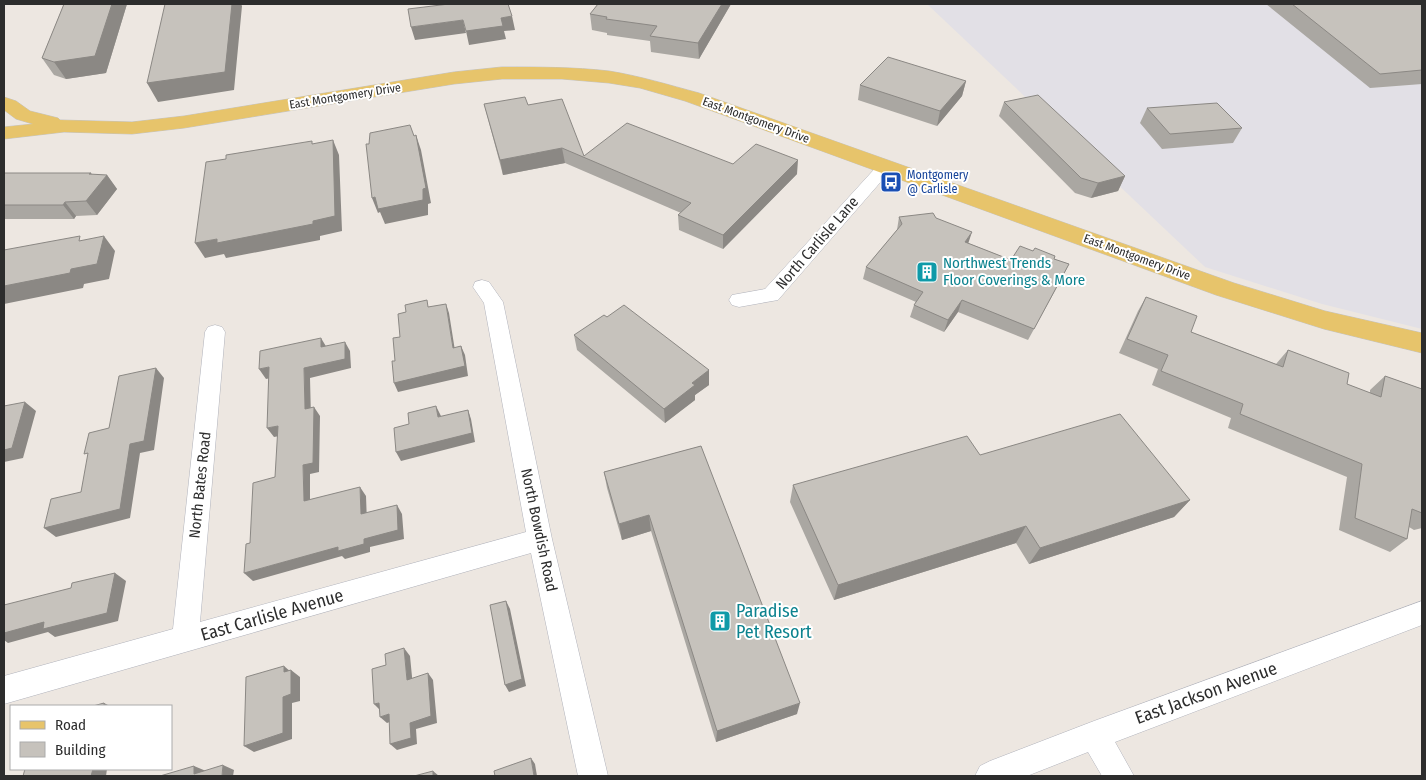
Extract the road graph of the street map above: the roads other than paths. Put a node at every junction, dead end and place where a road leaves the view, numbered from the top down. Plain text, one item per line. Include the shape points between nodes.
1 (9, 106) edge
2 (64, 126) junction
3 (4, 128) edge
4 (4, 133) edge
5 (885, 167) junction
6 (482, 287) dead end
7 (739, 300) dead end
8 (215, 332) dead end
9 (1422, 343) edge
10 (540, 539) junction
11 (1422, 613) edge
12 (185, 639) junction
13 (4, 690) edge
14 (1094, 735) junction
15 (593, 776) edge
16 (990, 776) edge
17 (1119, 776) edge

1 - 2 main road, East Montgomery Drive via 22,115
1 - 3 main road via 14,116
2 - 4 main road, East Montgomery Drive
2 - 5 main road, East Montgomery Drive via 132,128 454,78 562,73 642,83 692,97
5 - 7 street, North Carlisle Lane via 771,295
5 - 9 main road, East Montgomery Drive via 1225,289 1324,320
6 - 10 street, North Bowdish Road via 493,302
8 - 12 street, North Bates Road
10 - 12 street, East Carlisle Avenue
10 - 15 street, North Bowdish Road
11 - 14 street, East Jackson Avenue
12 - 13 street, East Carlisle Avenue
14 - 16 street, East Jackson Avenue
14 - 17 street

